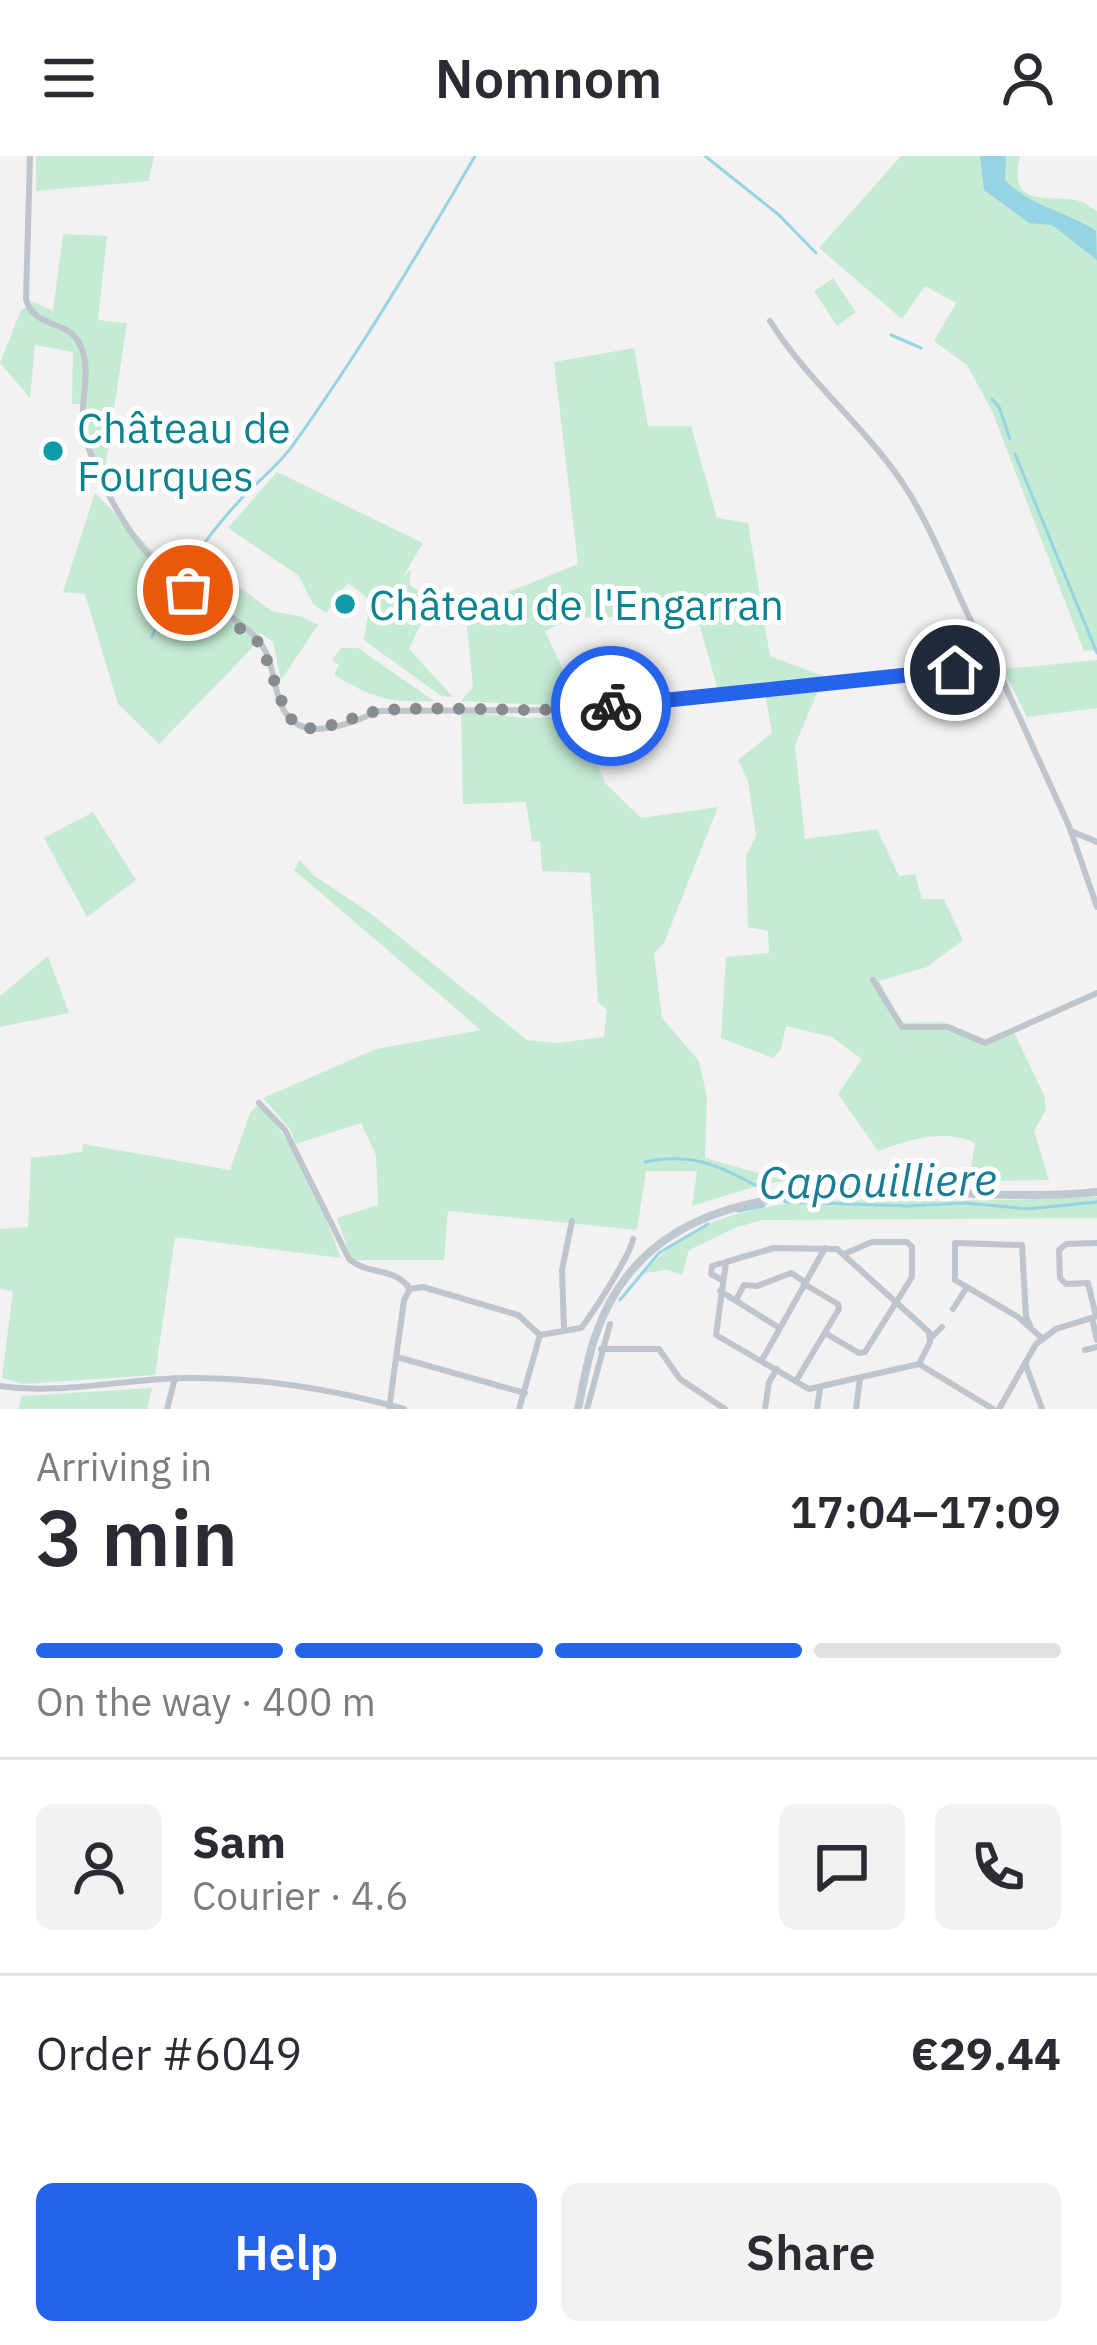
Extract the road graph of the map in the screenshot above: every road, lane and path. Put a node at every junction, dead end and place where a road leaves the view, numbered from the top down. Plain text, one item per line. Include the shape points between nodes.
1 (30, 156) edge
2 (770, 321) dead end
3 (996, 666) junction
4 (1069, 826) junction
5 (1079, 838) junction
6 (1097, 842) edge
7 (1076, 848) junction
8 (1097, 907) edge
9 (873, 980) dead end
10 (1097, 993) edge
11 (259, 1103) dead end
12 (1097, 1192) edge
13 (572, 1221) dead end
14 (632, 1239) dead end
15 (1097, 1243) edge
16 (825, 1248) junction
17 (844, 1254) junction
18 (805, 1283) junction
19 (967, 1286) junction
20 (410, 1289) junction
21 (720, 1291) junction
22 (736, 1300) junction
23 (896, 1302) junction
24 (953, 1309) dead end
25 (1095, 1317) edge
26 (610, 1324) dead end
27 (1030, 1325) junction
28 (778, 1327) junction
29 (942, 1327) dead end
30 (564, 1331) junction
31 (825, 1333) junction
32 (540, 1335) junction
33 (930, 1335) junction
34 (1043, 1339) junction
35 (1097, 1343) edge
36 (601, 1349) junction
37 (1085, 1350) dead end
38 (397, 1357) junction
39 (762, 1360) junction
40 (1025, 1363) junction
41 (919, 1364) junction
42 (776, 1370) junction
43 (175, 1378) junction
44 (860, 1378) junction
45 (796, 1381) junction
46 (0, 1386) edge
47 (820, 1387) junction
48 (525, 1393) junction
49 (390, 1407) edge
50 (166, 1409) edge
51 (404, 1409) edge
52 (519, 1409) edge
53 (582, 1409) edge
54 (725, 1409) edge
55 (765, 1409) edge
56 (817, 1409) edge
57 (856, 1409) edge
58 (996, 1409) edge
59 (1042, 1409) edge

1 - 3 street via 26,299 37,318 74,335 83,350 83,431 103,483 167,575 261,644 287,716 304,728 377,711 578,710
2 - 3 street via 911,495
3 - 4 street
4 - 5 street
4 - 7 street
5 - 6 street
5 - 7 street
7 - 8 street
9 - 10 street via 902,1027 947,1028 985,1043
11 - 20 street via 285,1130 349,1259
12 - 53 main road via 780,1197 720,1210 662,1244 616,1294 596,1335
13 - 30 street via 562,1270
14 - 30 street via 630,1256 585,1324
15 - 25 street via 1059,1250 1060,1278 1088,1283
16 - 17 street
16 - 18 street
16 - 21 street via 775,1248 712,1266
17 - 23 street
17 - 23 street via 872,1242 912,1246 912,1277
18 - 22 street via 791,1273 744,1285
18 - 28 street
18 - 31 street via 839,1306
19 - 24 street
19 - 27 street
19 - 27 street via 955,1280 955,1244 1022,1245
20 - 32 street via 518,1315
20 - 38 street
21 - 22 street
21 - 39 street via 714,1331
22 - 28 street
23 - 31 street via 865,1352
23 - 33 street
25 - 34 street
25 - 35 street
26 - 36 street
27 - 34 street
28 - 39 street
29 - 33 street
30 - 32 street
31 - 45 street
32 - 48 street
33 - 41 street
34 - 40 street
35 - 37 street
36 - 53 street
36 - 54 street via 659,1349 680,1379
38 - 48 street
38 - 49 street
39 - 42 street
40 - 58 street
40 - 59 street
41 - 44 street
41 - 58 street
42 - 45 street
42 - 55 street
43 - 46 street via 57,1390
43 - 49 street
43 - 50 street
44 - 47 street
44 - 57 street
45 - 47 street
47 - 56 street
48 - 52 street
49 - 51 street

